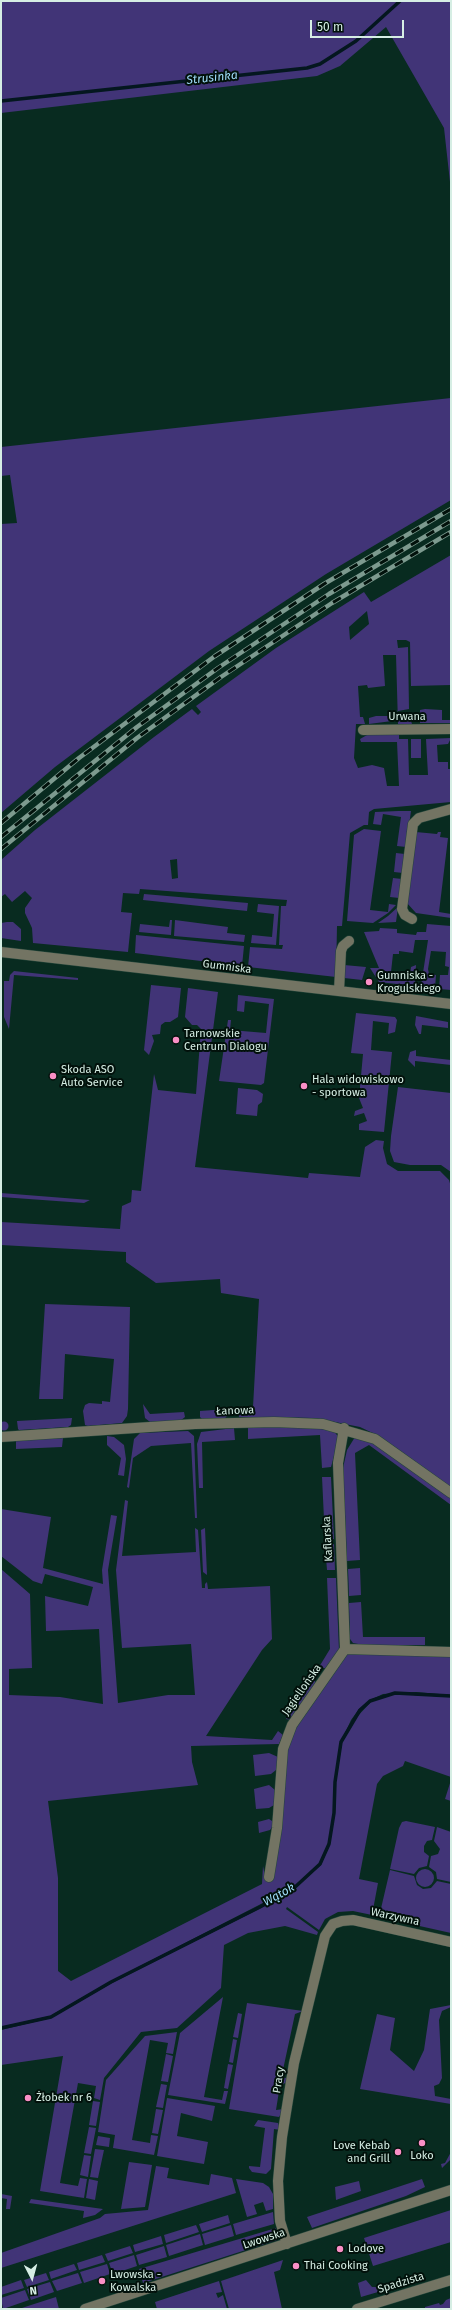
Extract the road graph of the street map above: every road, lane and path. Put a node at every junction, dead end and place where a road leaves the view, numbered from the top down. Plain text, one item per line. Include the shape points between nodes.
1 (451, 729) edge
2 (363, 730) dead end
3 (451, 809) edge
4 (412, 919) dead end
5 (349, 941) dead end
6 (1, 952) edge
7 (340, 991) junction
8 (451, 1004) edge
9 (344, 1428) junction
10 (1, 1437) edge
11 (451, 1493) edge
12 (345, 1649) junction
13 (451, 1652) edge
14 (269, 1877) dead end
15 (334, 1924) joint
16 (451, 1942) edge
17 (451, 2190) edge
18 (287, 2244) junction
19 (451, 2280) edge
20 (100, 2307) edge
21 (85, 2309) edge
22 (358, 2309) edge

1 - 2 street, Urwana
3 - 4 street via 418,818 413,824 402,909 405,915
5 - 7 street via 341,951
6 - 7 street, Gumniska
7 - 8 street, Gumniska
9 - 10 street, Łanowa via 323,1424 274,1422 195,1424
9 - 11 street, Łanowa via 375,1439
9 - 12 street, Kaflarska via 338,1463
12 - 13 street
12 - 14 street, Jagiellońska via 292,1725 283,1749 277,1828
15 - 16 street, Warzywna via 353,1920
15 - 18 street, Pracy via 325,1936 294,2063 282,2137 278,2180 280,2221
17 - 18 street, Lwowska
18 - 20 street, Lwowska
19 - 22 street, Spadzista
20 - 21 street, Lwowska

